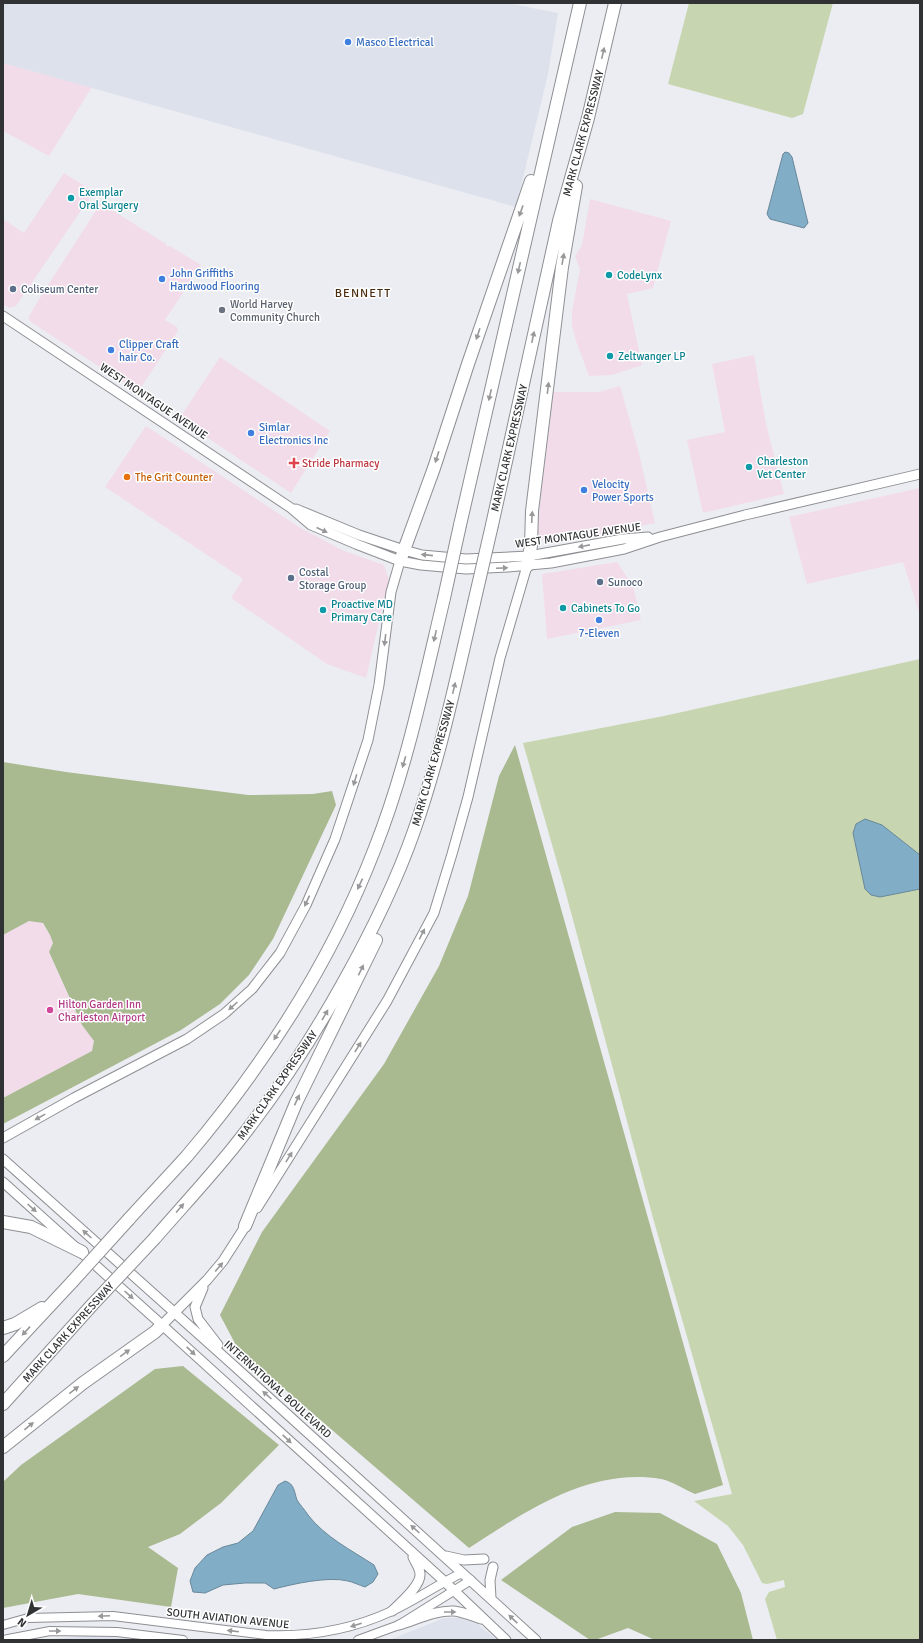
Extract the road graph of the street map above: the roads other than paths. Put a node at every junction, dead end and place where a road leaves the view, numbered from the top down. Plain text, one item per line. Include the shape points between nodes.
1 (580, 3) edge
2 (615, 3) edge
3 (565, 67) junction
4 (588, 118) junction
5 (3, 316) edge
6 (920, 474) edge
7 (402, 555) junction
8 (528, 561) junction
9 (418, 820) junction
10 (3, 1138) edge
11 (3, 1158) edge
12 (3, 1182) edge
13 (3, 1222) edge
14 (245, 1226) junction
15 (82, 1252) junction
16 (207, 1280) junction
17 (72, 1282) junction
18 (175, 1314) junction
19 (162, 1325) junction
20 (3, 1328) edge
21 (3, 1356) edge
22 (232, 1364) junction
23 (3, 1404) edge
24 (3, 1447) edge
25 (409, 1550) junction
26 (444, 1556) junction
27 (484, 1559) dead end
28 (493, 1567) dead end
29 (462, 1573) junction
30 (471, 1580) junction
31 (444, 1581) junction
32 (453, 1591) junction
33 (491, 1598) junction
34 (392, 1611) junction
35 (486, 1621) junction
36 (3, 1625) edge
37 (400, 1625) junction
38 (3, 1640) edge
39 (183, 1640) edge
40 (358, 1640) edge
41 (506, 1640) edge
42 (536, 1640) edge

1 - 3 highway
4 -> 2 highway, MARK CLARK EXPRESSWAY
3 -> 7 highway via 526,197
3 -> 17 highway, bridge via 444,598 401,772 375,848 340,926 300,1001 252,1071 194,1147
8 -> 4 highway via 562,267
9 -> 4 highway, MARK CLARK EXPRESSWAY, bridge via 447,721 559,221
5 - 7 main road, WEST MONTAGUE AVENUE via 291,508
6 - 8 main road, WEST MONTAGUE AVENUE via 660,537 623,539
7 - 8 main road, WEST MONTAGUE AVENUE
7 -> 10 main road via 391,592 379,685 366,747 335,839 306,905 280,953 252,988 224,1014 199,1031
14 -> 8 main road via 387,1001 434,913 466,804 500,658
14 -> 9 highway via 296,1103 393,902 411,856
23 -> 9 highway, MARK CLARK EXPRESSWAY, bridge via 235,1146 276,1091 318,1027 365,944 382,910
18 -> 11 main road, INTERNATIONAL BOULEVARD
12 -> 15 main road
13 - 15 highway via 31,1227
16 -> 14 main road via 223,1261
15 -> 19 main road
16 - 18 main road
16 - 22 main road via 195,1307 198,1319
17 - 20 highway via 40,1310
17 -> 21 highway
18 - 19 main road
18 - 22 main road, INTERNATIONAL BOULEVARD
24 -> 19 highway via 83,1383
19 -> 25 main road
26 -> 22 main road, INTERNATIONAL BOULEVARD
25 - 31 main road
25 - 34 main road via 419,1568 420,1580
26 - 27 main road via 464,1560
26 - 29 main road, INTERNATIONAL BOULEVARD
28 - 33 main road via 490,1580
29 - 30 main road, INTERNATIONAL BOULEVARD
29 - 31 street, SOUTH AVIATION AVENUE
30 - 32 street
30 - 33 main road, INTERNATIONAL BOULEVARD
31 - 32 main road
31 - 34 street, SOUTH AVIATION AVENUE
32 - 35 main road
32 - 37 street
42 -> 33 main road, INTERNATIONAL BOULEVARD
34 -> 36 street, SOUTH AVIATION AVENUE via 342,1629 286,1636 113,1616 28,1618
37 -> 35 main road via 441,1612 453,1611
35 - 41 main road
37 - 40 street
38 -> 39 street via 50,1631 117,1632

